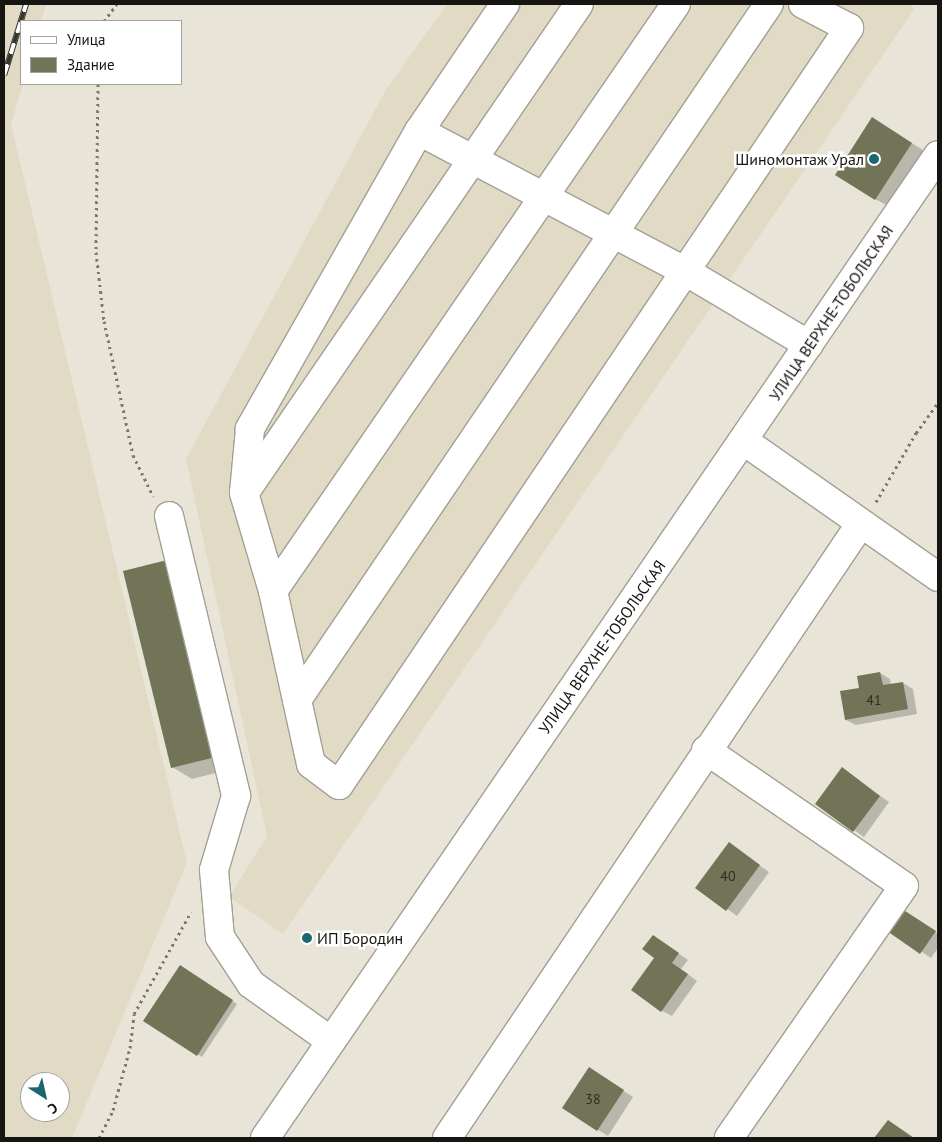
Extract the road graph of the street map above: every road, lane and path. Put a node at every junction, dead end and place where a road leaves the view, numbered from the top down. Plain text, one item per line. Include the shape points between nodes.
1 (117, 4) edge
2 (505, 4) edge
3 (578, 4) edge
4 (676, 4) edge
5 (770, 4) edge
6 (803, 4) edge
7 (105, 20) edge
8 (98, 85) edge
9 (419, 131) junction
10 (938, 155) edge
11 (472, 159) junction
12 (544, 197) junction
13 (614, 233) junction
14 (685, 271) junction
15 (809, 345) junction
16 (938, 403) edge
17 (744, 441) junction
18 (244, 493) junction
19 (169, 516) joint
20 (861, 523) junction
21 (938, 577) edge
22 (273, 591) junction
23 (297, 700) junction
24 (706, 750) junction
25 (195, 904) dead end
26 (331, 1041) junction
27 (99, 1138) edge
28 (265, 1138) edge
29 (447, 1138) edge
30 (729, 1138) edge

1 - 7 path
2 - 9 street
3 - 11 street
4 - 12 street
5 - 13 street
6 - 14 street via 848,28
8 - 19 path via 96,252 104,321 133,455 150,493
9 - 11 street
9 - 18 street via 250,430
10 - 15 street, УЛИЦА ВЕРХНЕ-ТОБОЛЬСКАЯ
11 - 12 street
11 - 18 street
12 - 13 street
12 - 22 street
13 - 14 street
13 - 23 street
14 - 15 street
14 - 23 street via 339,784 311,764
15 - 17 street, УЛИЦА ВЕРХНЕ-ТОБОЛЬСКАЯ
16 - 20 path
17 - 20 street
17 - 26 street, УЛИЦА ВЕРХНЕ-ТОБОЛЬСКАЯ
18 - 22 street
19 - 26 street via 236,796 214,870 220,937 251,984
20 - 21 street
20 - 24 street
22 - 23 street
24 - 29 street via 530,1019
24 - 30 street via 904,886
25 - 27 path via 134,1014 125,1065 112,1110
26 - 28 street, УЛИЦА ВЕРХНЕ-ТОБОЛЬСКАЯ

